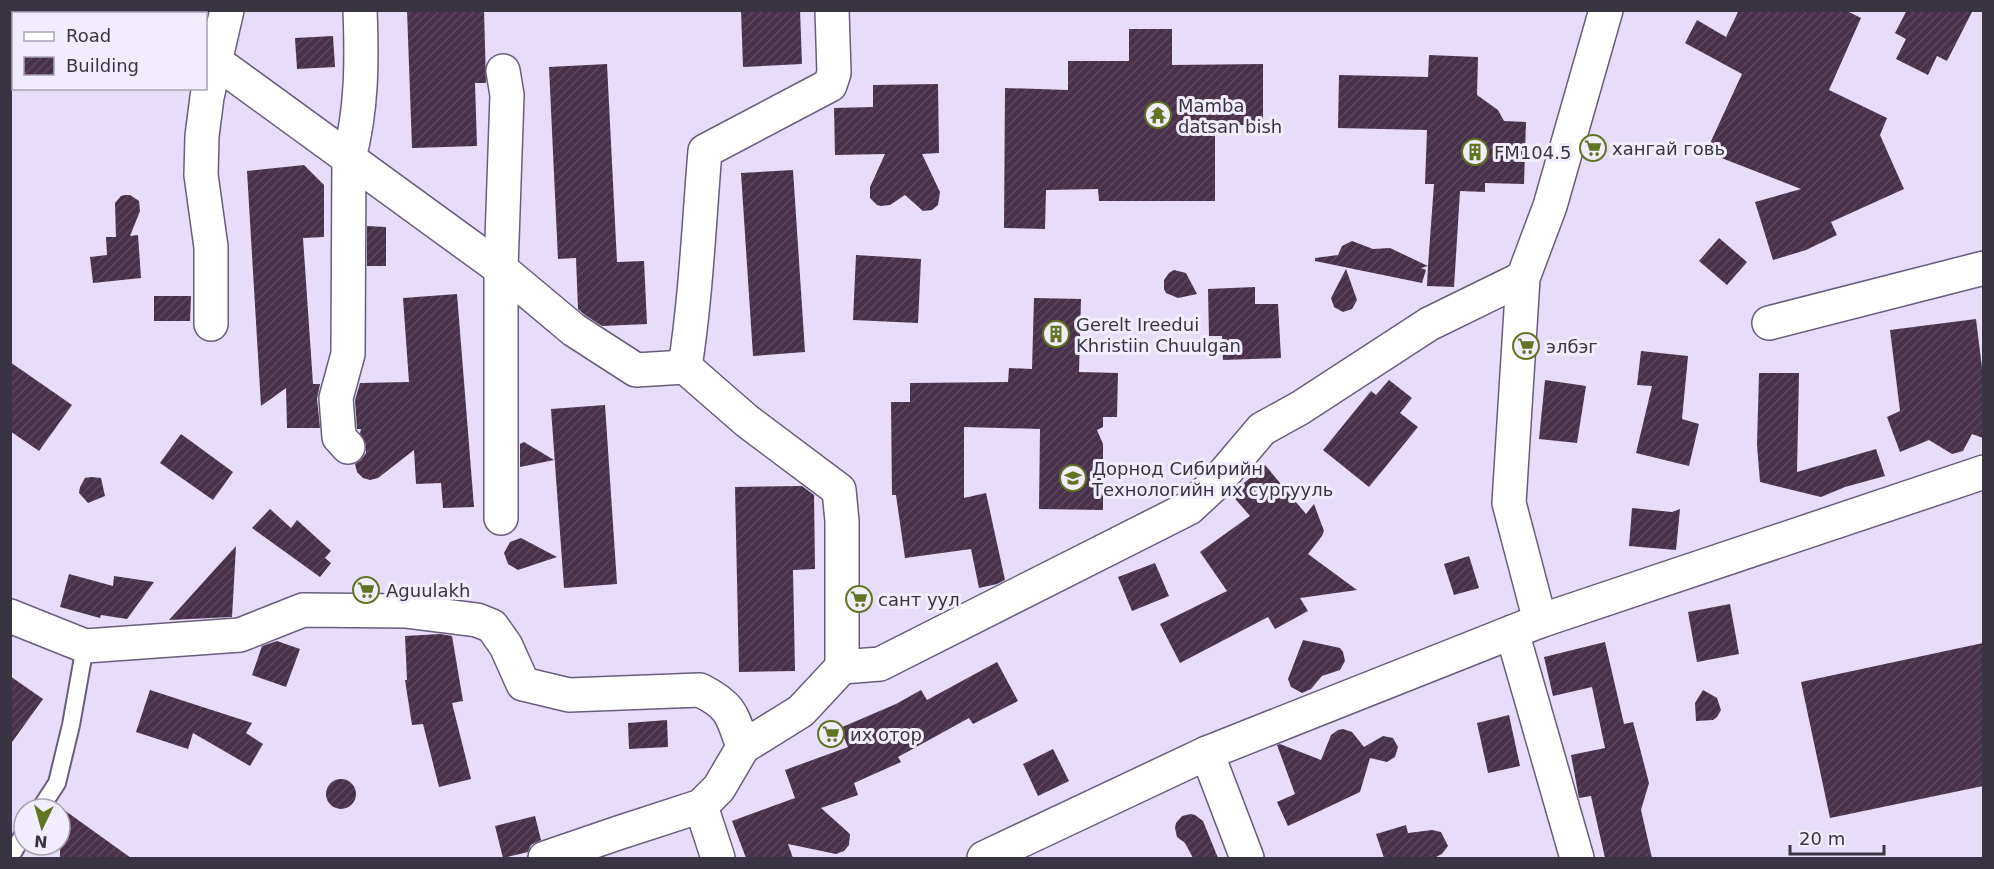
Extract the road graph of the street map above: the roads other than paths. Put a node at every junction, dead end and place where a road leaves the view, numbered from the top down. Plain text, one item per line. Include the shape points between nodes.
1 (227, 10) edge
2 (360, 10) edge
3 (832, 10) edge
4 (1606, 10) edge
5 (210, 58) edge
6 (503, 71) dead end
7 (349, 158) junction
8 (501, 268) junction
9 (1983, 268) edge
10 (1523, 278) junction
11 (1769, 323) dead end
12 (211, 324) dead end
13 (685, 367) junction
14 (348, 447) dead end
15 (1983, 472) edge
16 (501, 518) dead end
17 (10, 616) edge
18 (1526, 627) junction
19 (85, 646) junction
20 (842, 667) junction
21 (743, 747) junction
22 (1207, 753) junction
23 (48, 797) edge
24 (701, 807) junction
25 (545, 858) edge
26 (718, 858) edge
27 (984, 858) edge
28 (1246, 858) edge
29 (1576, 858) edge

1 - 5 street
2 - 7 street via 361,65 356,132
3 - 13 street via 834,73 830,85 705,151
4 - 10 street via 1550,206
5 - 7 street
5 - 12 street via 201,175 211,247
6 - 8 street via 507,95
7 - 8 street
7 - 14 street via 348,354 336,398 339,436
8 - 13 street via 574,330 636,370
8 - 16 street
9 - 11 street
10 - 18 street via 1509,503
10 - 20 street via 1429,324 1262,429 1189,508 880,664
13 - 20 street via 747,421 839,490
15 - 18 street
17 - 19 street
18 - 22 street
18 - 29 street
19 - 21 street via 240,635 303,610 405,611 477,620 492,626 523,684 569,695 700,690 719,699 732,715
19 - 23 lane via 57,783
20 - 21 street via 801,711
21 - 24 street via 719,788
22 - 27 street
22 - 28 street
24 - 25 street
24 - 26 street

